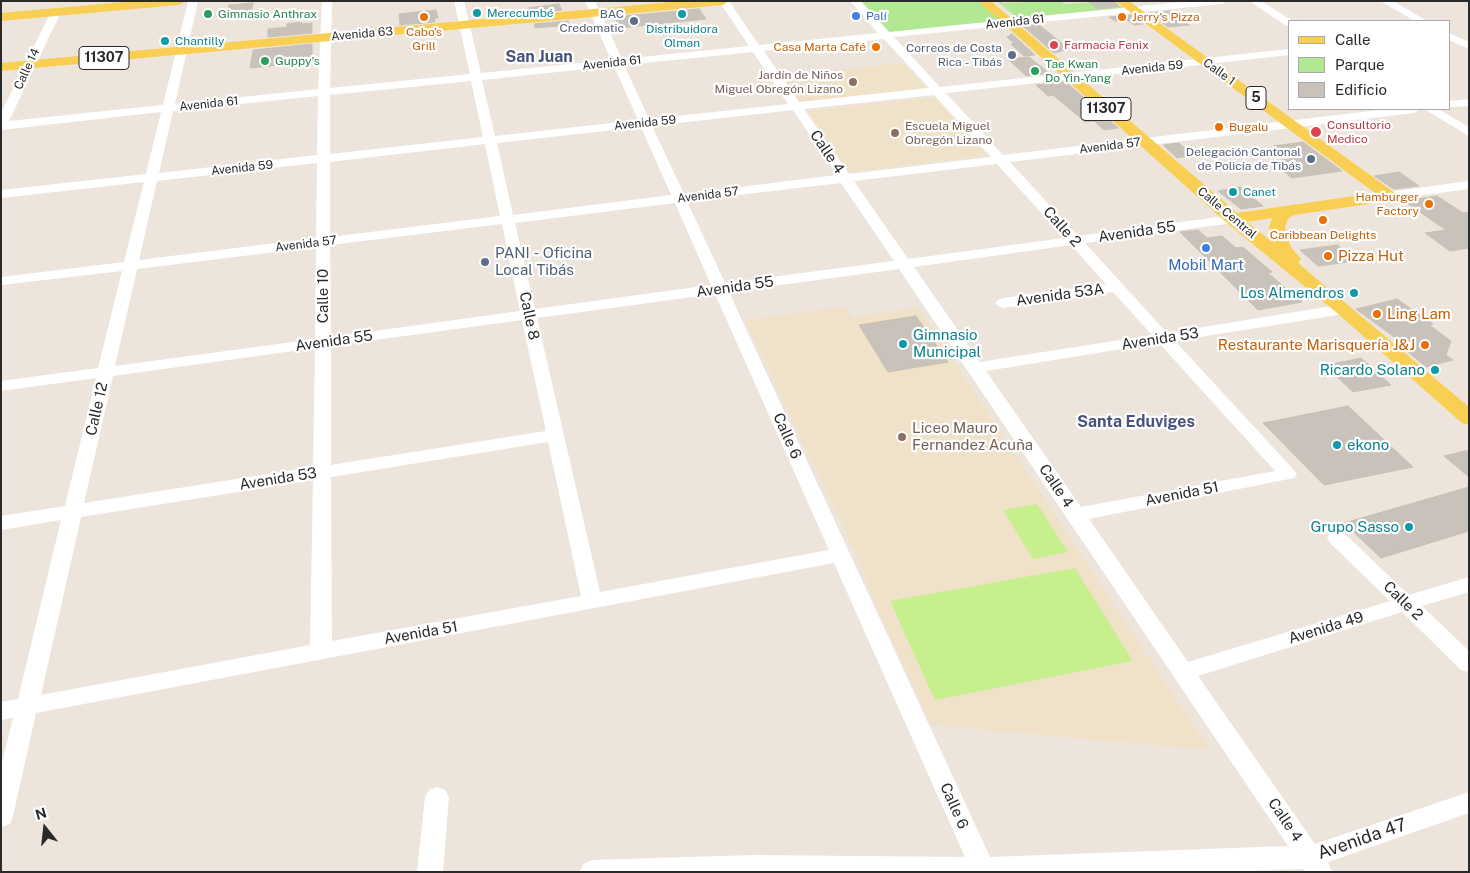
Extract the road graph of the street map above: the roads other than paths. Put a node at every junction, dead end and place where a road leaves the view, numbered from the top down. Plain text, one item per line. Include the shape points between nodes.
1 (179, 1) edge
2 (193, 1) edge
3 (327, 1) edge
4 (459, 1) edge
5 (723, 1) edge
6 (855, 1) edge
7 (984, 1) edge
8 (1121, 1) edge
9 (1222, 1) edge
10 (1254, 1) edge
11 (1385, 1) edge
12 (593, 7) edge
13 (1134, 10) junction
14 (56, 12) junction
15 (1, 17) edge
16 (1420, 20) edge
17 (1288, 21) edge
18 (1008, 23) junction
19 (464, 25) junction
20 (887, 35) junction
21 (1450, 36) edge
22 (326, 38) junction
23 (1469, 46) edge
24 (756, 49) junction
25 (180, 51) junction
26 (1288, 52) edge
27 (619, 62) junction
28 (1205, 62) junction
29 (29, 65) junction
30 (1, 67) edge
31 (476, 77) junction
32 (1069, 77) junction
33 (324, 92) junction
34 (938, 92) junction
35 (1469, 102) edge
36 (1450, 104) edge
37 (796, 107) junction
38 (168, 108) junction
39 (1406, 110) edge
40 (1432, 110) edge
41 (647, 123) junction
42 (1291, 124) junction
43 (1, 126) edge
44 (1469, 132) edge
45 (490, 140) junction
46 (1144, 142) junction
47 (324, 159) junction
48 (1001, 160) junction
49 (151, 178) junction
50 (845, 179) junction
51 (1469, 185) edge
52 (1, 194) edge
53 (1389, 196) junction
54 (681, 199) junction
55 (1290, 210) junction
56 (1234, 219) junction
57 (508, 220) junction
58 (1075, 241) junction
59 (324, 242) junction
60 (904, 264) junction
61 (131, 266) junction
62 (1, 282) edge
63 (1313, 283) junction
64 (1117, 287) junction
65 (722, 289) junction
66 (1003, 303) dead end
67 (1344, 309) junction
68 (529, 315) junction
69 (1164, 338) junction
70 (323, 343) junction
71 (975, 368) junction
72 (106, 372) junction
73 (1, 386) edge
74 (1469, 418) edge
75 (556, 436) junction
76 (322, 472) junction
77 (1288, 474) joint
78 (73, 511) junction
79 (1075, 515) junction
80 (1, 523) edge
81 (1337, 538) dead end
82 (840, 555) junction
83 (1469, 584) edge
84 (592, 601) junction
85 (1406, 603) junction
86 (321, 651) junction
87 (1469, 664) edge
88 (1183, 672) junction
89 (27, 706) junction
90 (1, 710) edge
91 (437, 797) dead end
92 (1469, 802) edge
93 (1, 816) edge
94 (1315, 864) edge
95 (664, 870) edge
96 (983, 870) edge
97 (430, 872) edge
98 (592, 872) edge

1 - 14 main road
2 - 25 street, Calle 12
3 - 22 street, Calle 10
4 - 19 street, Calle 8
5 - 12 main road, Avenida 63 / 11307
5 - 24 street, Calle 4
6 - 20 street, Calle 2
7 - 18 main road, Calle Central / 11307
8 - 13 main road, Calle 1 / 5
9 - 13 street, Avenida 61
10 - 17 street
11 - 16 street
12 - 19 main road, Avenida 63 / 11307
12 - 27 street, Calle 6
13 - 18 street, Avenida 61
13 - 28 main road, Calle 1 / 5
14 - 15 main road
14 - 29 street, Calle 14
18 - 20 street, Avenida 61
18 - 32 main road, Calle Central / 11307
19 - 22 main road, Avenida 63 / 11307
19 - 31 street, Calle 8
20 - 24 street, Avenida 61
20 - 34 street, Calle 2
21 - 23 street
22 - 25 main road, Avenida 63 / 11307
22 - 33 street, Calle 10
24 - 27 street, Avenida 61
24 - 37 street, Calle 4
25 - 29 main road, Avenida 63 / 11307
25 - 38 street, Calle 12
26 - 28 street, Avenida 59
27 - 31 street, Avenida 61
27 - 41 street, Calle 6
28 - 32 street, Avenida 59
28 - 42 main road, Calle 1 / 5
29 - 30 main road, Avenida 63 / 11307
29 - 43 street, Calle 14
31 - 33 street, Avenida 61
31 - 45 street, Calle 8
32 - 34 street, Avenida 59
32 - 46 main road, Calle Central / 11307
33 - 38 street, Avenida 61
33 - 47 street, Calle 10
34 - 37 street, Avenida 59
34 - 48 street, Calle 2
35 - 36 street
37 - 41 street, Avenida 59
37 - 50 street, Calle 4
38 - 43 street, Avenida 61
38 - 49 street, Calle 12
39 - 42 street, Avenida 57
40 - 44 street
41 - 45 street, Avenida 59
41 - 54 street, Calle 6
42 - 46 street, Avenida 57
42 - 53 main road, Calle 1 / 5
45 - 47 street, Avenida 59
45 - 57 street, Calle 8
46 - 48 street, Avenida 57
46 - 56 main road, Calle Central / 11307
47 - 49 street, Avenida 59
47 - 59 street, Calle 10
48 - 50 street, Avenida 57
48 - 58 street, Calle 2
49 - 52 street, Avenida 59
49 - 61 street, Calle 12
50 - 54 street, Avenida 57
50 - 60 street, Calle 4
51 - 53 street, Avenida 55
53 - 55 main road, Avenida 55
54 - 57 street, Avenida 57
54 - 65 street, Calle 6
55 - 56 main road, Avenida 55
55 - 63 main road, Calle Central via 1281,217 1278,237 1283,249
56 - 58 street, Avenida 55
56 - 63 main road, Calle Central
57 - 59 street, Avenida 57
57 - 68 street, Calle 8
58 - 60 street, Avenida 55
58 - 64 street, Calle 2
59 - 61 street, Avenida 57
59 - 70 street, Calle 10
60 - 65 street, Avenida 55
60 - 71 street, Calle 4
61 - 62 street, Avenida 57
61 - 72 street, Calle 12
63 - 67 main road, Calle Central
64 - 66 street, Avenida 53A
64 - 69 street, Calle 2
65 - 68 street, Avenida 55
65 - 82 street, Calle 6
67 - 69 street, Avenida 53
67 - 74 main road, Calle Central
68 - 70 street, Avenida 55
68 - 75 street, Calle 8
69 - 71 street, Avenida 53
69 - 77 street, Calle 2
70 - 72 street, Avenida 55
70 - 76 street, Calle 10
71 - 79 street, Calle 4
72 - 73 street, Avenida 55
72 - 78 street, Calle 12
75 - 76 street, Avenida 53
75 - 84 street, Calle 8
76 - 78 street, Avenida 53
76 - 86 street, Calle 10
77 - 79 street, Avenida 51
78 - 80 street, Avenida 53
78 - 89 street, Calle 12
79 - 88 street, Calle 4
81 - 85 street, Calle 2
82 - 84 street, Avenida 51
82 - 96 street, Calle 6
83 - 85 street, Avenida 49
84 - 86 street, Avenida 51
85 - 87 street, Calle 2
85 - 88 street, Avenida 49
86 - 89 street, Avenida 51
88 - 94 street, Calle 4
89 - 90 street, Avenida 51
89 - 93 street, Calle 12
91 - 97 street
92 - 94 street, Avenida 47
94 - 96 street, Avenida 47
95 - 96 street, Avenida 47
95 - 98 street, Avenida 47

